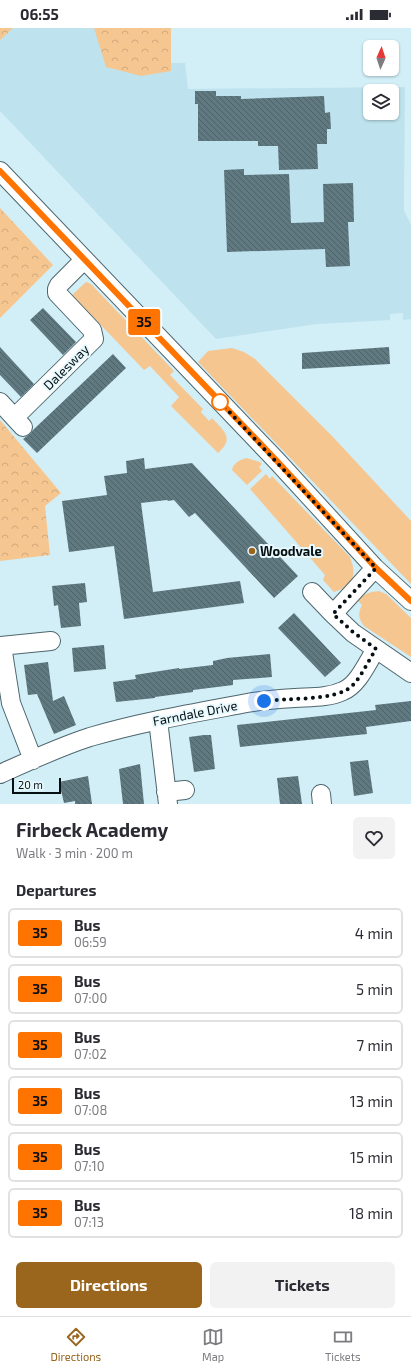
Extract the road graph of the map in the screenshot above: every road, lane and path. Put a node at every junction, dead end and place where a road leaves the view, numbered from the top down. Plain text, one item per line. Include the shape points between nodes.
1 (0, 171) edge
2 (84, 260) junction
3 (0, 402) edge
4 (376, 568) junction
5 (312, 592) dead end
6 (411, 601) edge
7 (333, 614) junction
8 (51, 641) dead end
9 (1, 646) edge
10 (376, 649) junction
11 (411, 673) edge
12 (158, 720) junction
13 (32, 760) junction
14 (0, 774) edge
15 (185, 790) dead end
16 (167, 798) edge

1 - 2 street
2 - 3 street, Dalesway via 59,285 57,293 92,330 94,339 19,422
2 - 4 street
4 - 6 street
4 - 7 street
5 - 7 street
7 - 10 street
8 - 9 street
9 - 13 street via 11,703
10 - 11 street
10 - 12 street, Farndale Drive via 352,686 337,694 250,703
12 - 13 street, Farndale Drive via 88,738
12 - 16 street
13 - 14 street, Farndale Drive
15 - 16 street

